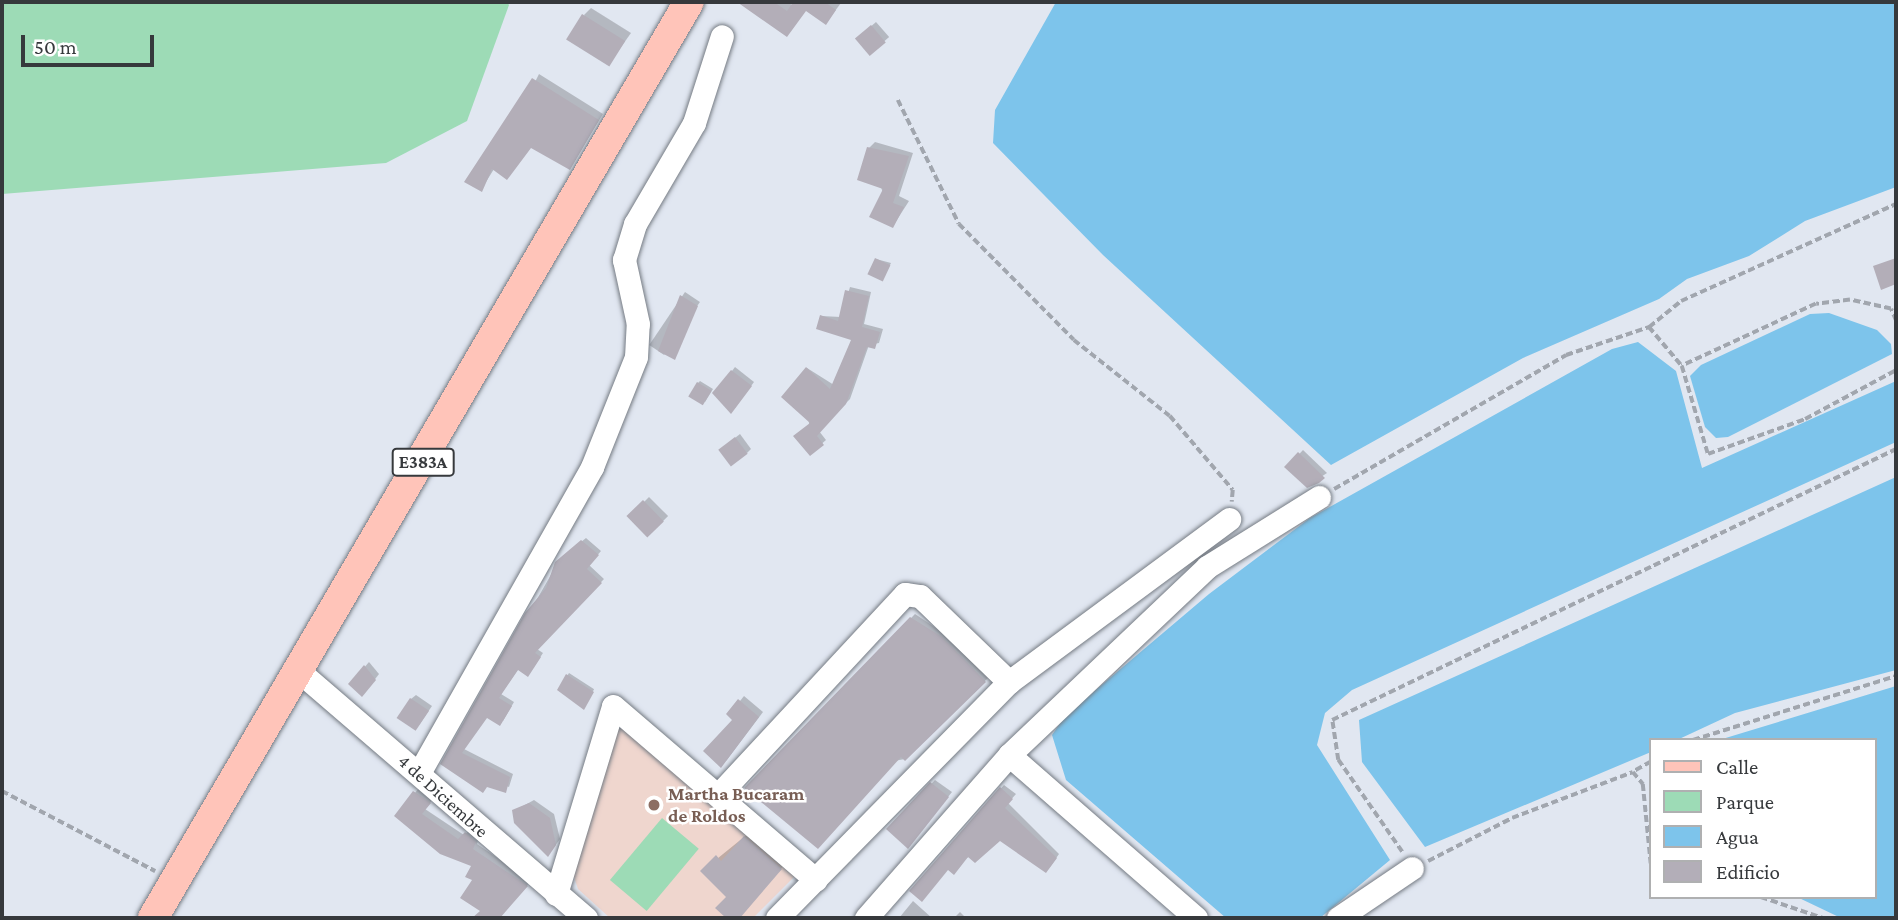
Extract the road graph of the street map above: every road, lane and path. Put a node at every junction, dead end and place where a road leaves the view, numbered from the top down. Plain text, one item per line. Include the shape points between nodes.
1 (688, 2) edge
2 (722, 36) dead end
3 (898, 100) dead end
4 (1896, 204) edge
5 (1896, 321) edge
6 (1649, 327) junction
7 (1682, 366) junction
8 (1896, 370) edge
9 (1896, 449) edge
10 (1319, 497) joint
11 (1229, 519) joint
12 (301, 673) junction
13 (1896, 676) edge
14 (1009, 682) junction
15 (1699, 738) edge
16 (1009, 755) junction
17 (1650, 763) edge
18 (419, 772) junction
19 (1633, 772) junction
20 (2, 791) edge
21 (719, 794) junction
22 (1650, 853) edge
23 (1412, 868) junction
24 (816, 880) junction
25 (176, 882) junction
26 (1767, 899) edge
27 (569, 909) edge
28 (153, 918) edge
29 (777, 918) edge
30 (866, 918) edge
31 (1196, 918) edge
32 (1338, 918) edge
33 (1823, 918) edge

1 - 12 main road, E383A
2 - 18 street via 694,123 635,224 624,260 638,324 636,358 592,467
3 - 11 path via 959,224 1073,340 1170,416 1233,490
4 - 6 path via 1681,301
5 - 7 path via 1891,309 1850,300 1815,303
6 - 7 path
6 - 10 path via 1566,355
7 - 8 path via 1708,454 1805,419
9 - 23 path via 1332,720 1338,760
10 - 16 street via 1207,567
11 - 14 street
12 - 18 street, 4 de Diciembre
12 - 25 main road, E383A
13 - 15 path
14 - 21 street via 920,596 905,594
14 - 24 street
16 - 30 street
16 - 31 street
17 - 19 path
18 - 27 street, 4 de Diciembre
19 - 22 path via 1643,784
19 - 23 path via 1512,818
20 - 25 path
21 - 24 street
21 - 27 street via 612,706
23 - 32 street
24 - 29 street
25 - 28 main road, E383A
26 - 33 path

